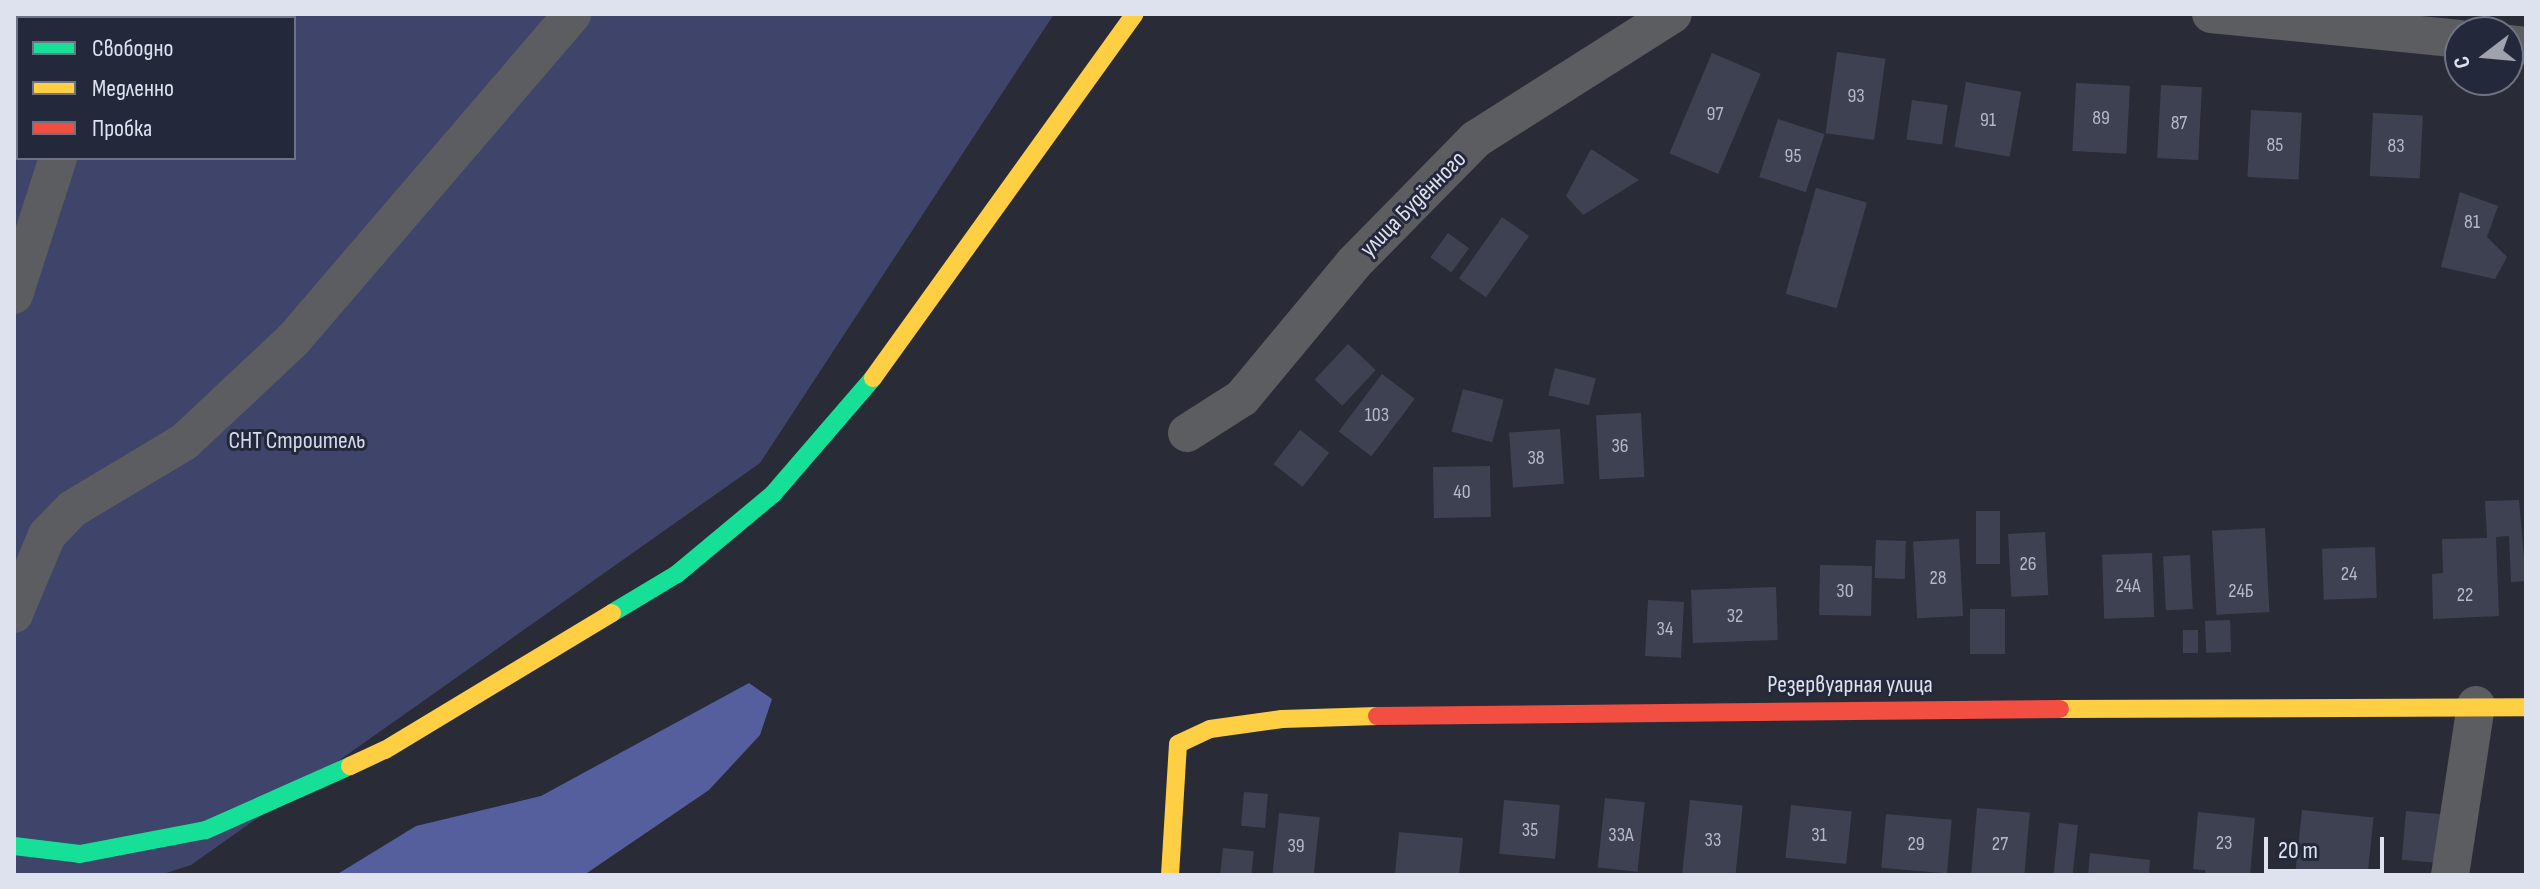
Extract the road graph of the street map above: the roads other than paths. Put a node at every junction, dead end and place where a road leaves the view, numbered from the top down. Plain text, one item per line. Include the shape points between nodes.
1 (572, 14) edge
2 (1135, 14) edge
3 (1673, 14) edge
4 (2211, 14) edge
5 (2444, 37) edge
6 (57, 160) edge
7 (14, 295) edge
8 (1187, 433) dead end
9 (14, 607) edge
10 (2476, 705) junction
11 (2526, 707) edge
12 (14, 846) edge
13 (1170, 875) edge
14 (2450, 875) edge

1 - 9 street via 293,340 184,442 72,509 47,535
2 - 12 street via 856,401 773,494 677,574 385,750 206,830 80,854
3 - 8 street, улица Будённого via 1476,139 1354,263 1242,398
4 - 5 street
6 - 7 street
10 - 11 street, Резервуарная улица
10 - 13 street, Резервуарная улица via 1526,711 1282,719 1210,729 1178,744
10 - 14 street

